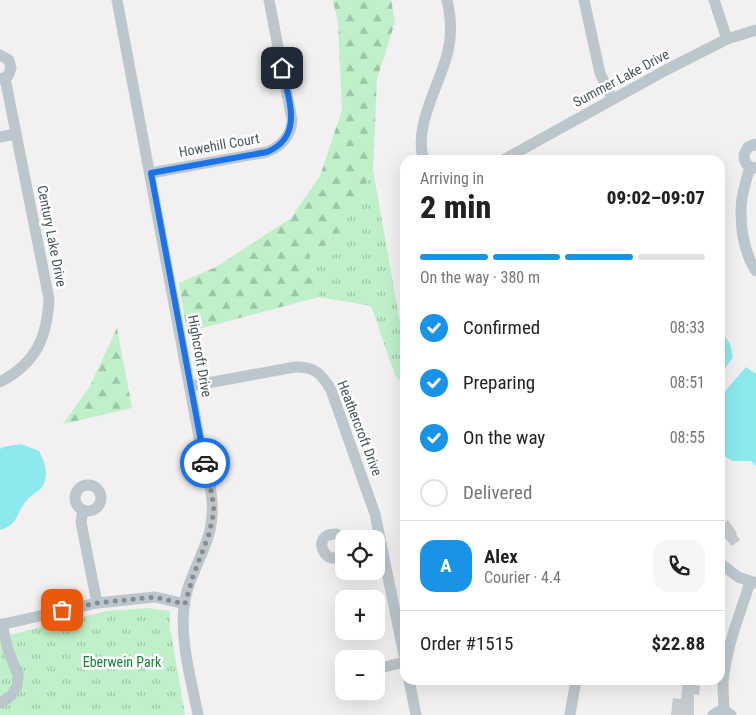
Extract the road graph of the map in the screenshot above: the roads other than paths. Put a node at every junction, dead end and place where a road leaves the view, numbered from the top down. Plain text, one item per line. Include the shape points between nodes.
1 (117, 0) edge
2 (269, 0) edge
3 (447, 0) edge
4 (584, 0) edge
5 (714, 0) edge
6 (756, 30) edge
7 (727, 39) junction
8 (0, 55) edge
9 (3, 79) edge
10 (612, 99) junction
11 (15, 134) junction
12 (0, 137) edge
13 (756, 144) edge
14 (423, 155) edge
15 (512, 155) edge
16 (753, 168) edge
17 (151, 173) junction
18 (756, 271) edge
19 (0, 382) edge
20 (191, 386) junction
21 (83, 510) dead end
22 (376, 530) edge
23 (335, 534) edge
24 (335, 557) edge
25 (725, 567) edge
26 (385, 576) edge
27 (753, 583) edge
28 (97, 603) junction
29 (185, 604) junction
30 (1, 624) edge
31 (400, 640) edge
32 (400, 662) edge
33 (385, 667) edge
34 (725, 672) edge
35 (410, 685) edge
36 (575, 685) edge
37 (723, 685) edge
38 (0, 703) edge
39 (723, 714) edge
40 (198, 715) edge
41 (416, 715) edge
42 (570, 715) edge

1 - 17 street, Highcroft Drive
2 - 17 street, Howehill Court via 292,120 287,137 267,152
3 - 14 street via 449,43 423,125
4 - 10 street via 600,73
5 - 7 street
6 - 7 street, Summer Lake Drive
7 - 10 street, Summer Lake Drive
8 - 9 street, Century Lake Drive via 11,64 11,72
9 - 11 street, Century Lake Drive
10 - 15 street, Summer Lake Drive
11 - 12 street
11 - 19 street, Century Lake Drive via 49,299 48,319 34,354 20,370
13 - 16 street via 748,147 744,155 746,163
16 - 18 street via 742,198 741,223
17 - 20 street, Highcroft Drive
20 - 22 street, Heathercroft Drive via 295,367 317,370 331,390 375,514
20 - 29 street, Highcroft Drive via 214,511
21 - 28 street via 81,522
23 - 24 street via 323,540 322,548 325,555
25 - 27 street
26 - 31 street, Heathercroft Drive
27 - 34 street via 730,645
28 - 29 street via 155,597
28 - 30 street
29 - 40 street, Highcroft Drive via 183,626
30 - 38 street via 18,675 17,686 11,696
32 - 33 street, Heathercroft Drive
35 - 41 street
36 - 42 street
37 - 39 street

